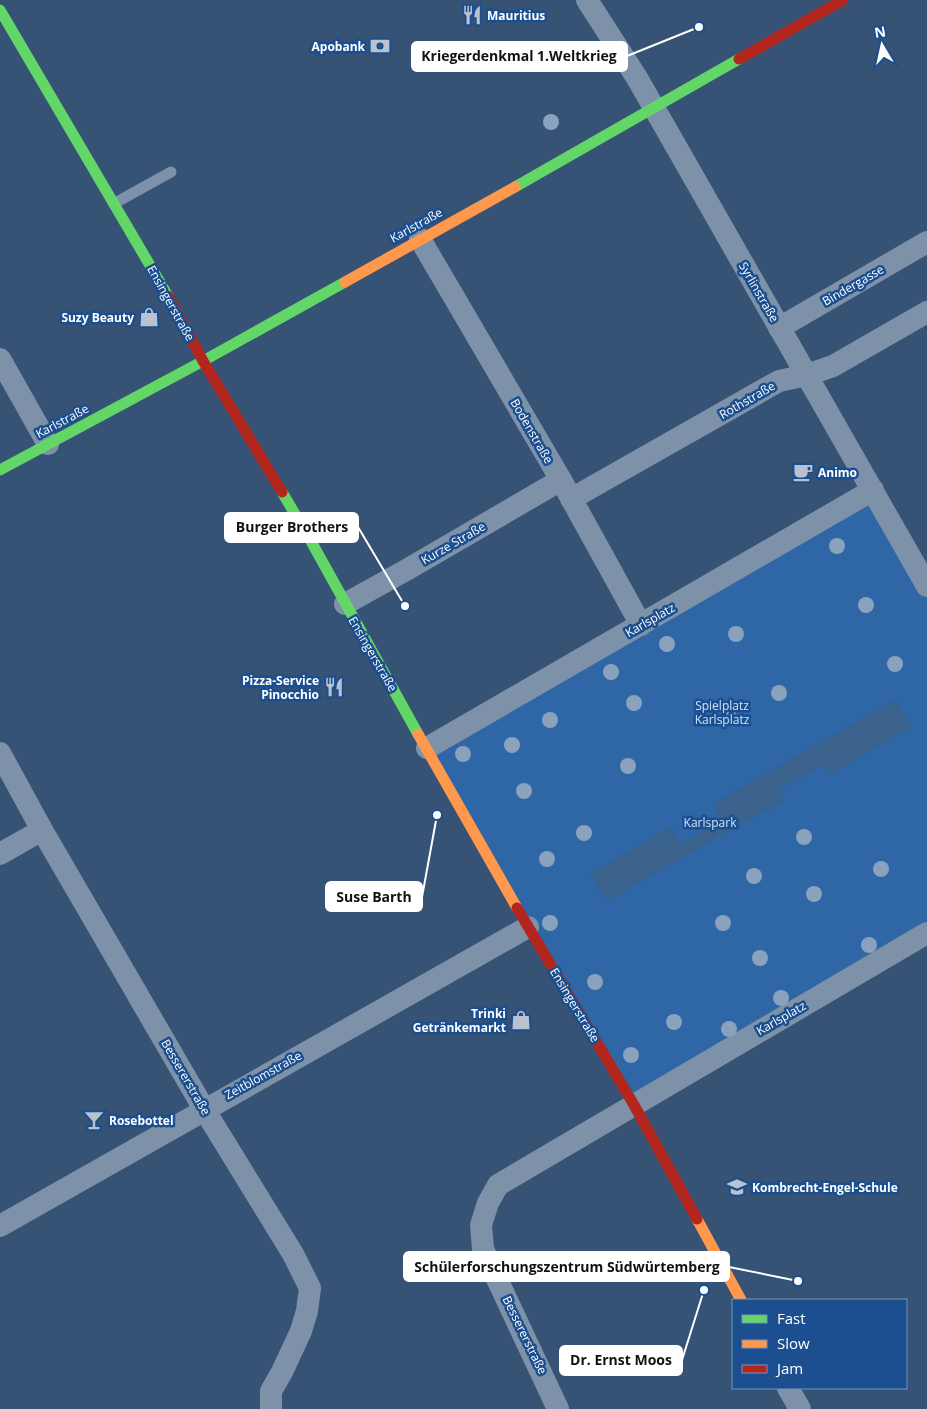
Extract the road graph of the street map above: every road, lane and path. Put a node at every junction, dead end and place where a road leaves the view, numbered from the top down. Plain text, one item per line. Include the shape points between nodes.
1 (587, 0) edge
2 (843, 0) edge
3 (0, 10) edge
4 (653, 108) junction
5 (172, 172) dead end
6 (115, 203) junction
7 (420, 239) junction
8 (927, 242) edge
9 (927, 312) edge
10 (779, 328) junction
11 (0, 359) edge
12 (203, 361) junction
13 (807, 376) junction
14 (48, 444) junction
15 (0, 470) edge
16 (566, 490) junction
17 (873, 490) junction
18 (927, 586) edge
19 (344, 604) junction
20 (641, 625) junction
21 (427, 748) junction
22 (0, 753) edge
23 (42, 830) junction
24 (0, 854) edge
25 (528, 927) junction
26 (927, 933) edge
27 (634, 1105) junction
28 (204, 1109) junction
29 (0, 1226) edge
30 (740, 1299) edge
31 (789, 1389) edge
32 (271, 1409) edge
33 (558, 1409) edge
34 (800, 1409) edge

1 - 4 street, Syrlinstraße via 638,78
2 - 4 street, Karlstraße
3 - 6 street, Ensingerstraße
4 - 7 street, Karlstraße
4 - 10 street, Syrlinstraße
5 - 6 lane
6 - 12 street, Ensingerstraße
7 - 12 street, Karlstraße
7 - 16 street, Bodenstraße
8 - 10 street, Bindergasse
9 - 13 street, Rothstraße via 833,366
10 - 13 street, Syrlinstraße
11 - 14 street
12 - 14 street, Karlstraße
12 - 19 street, Ensingerstraße via 312,543
13 - 16 street, Rothstraße via 779,381
13 - 17 street, Syrlinstraße
14 - 15 street, Karlstraße
16 - 19 street, Kurze Straße
16 - 20 street, Bodenstraße
17 - 18 street, Syrlinstraße
17 - 20 street, Karlsplatz
19 - 21 street, Ensingerstraße
20 - 21 street, Karlsplatz
21 - 25 street, Ensingerstraße
22 - 23 street, Bessererstraße
23 - 24 street
23 - 28 street, Bessererstraße
25 - 27 street, Ensingerstraße
25 - 28 street, Zeitblomstraße
26 - 27 street, Karlsplatz
27 - 30 street, Ensingerstraße
27 - 33 street, Bessererstraße via 498,1186 480,1225 483,1249
28 - 29 street, Zeitblomstraße
28 - 32 street, Bessererstraße via 293,1254 310,1288 301,1330 271,1391
31 - 34 street

